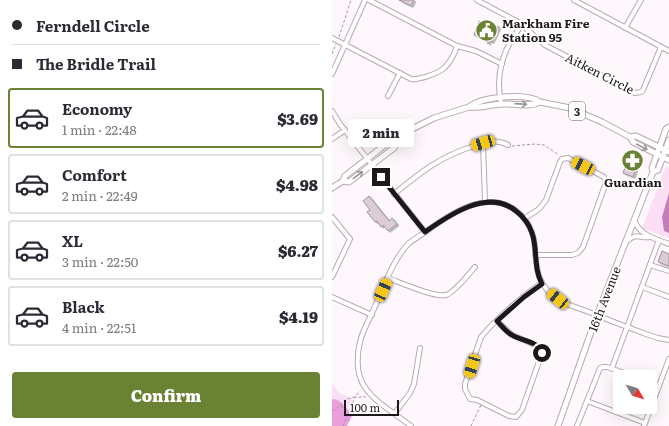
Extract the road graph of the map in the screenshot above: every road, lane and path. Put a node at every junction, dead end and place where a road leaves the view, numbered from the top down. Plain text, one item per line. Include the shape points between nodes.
1 (351, 0) edge
2 (366, 0) edge
3 (369, 0) edge
4 (477, 0) edge
5 (574, 0) edge
6 (641, 0) edge
7 (522, 26) junction
8 (625, 28) junction
9 (332, 38) edge
10 (337, 41) junction
11 (345, 44) junction
12 (456, 46) junction
13 (661, 47) junction
14 (669, 51) edge
15 (332, 54) edge
16 (502, 64) junction
17 (400, 73) junction
18 (332, 74) edge
19 (388, 96) dead end
20 (500, 97) junction
21 (540, 102) junction
22 (501, 104) junction
23 (468, 107) junction
24 (332, 111) edge
25 (669, 127) edge
26 (344, 130) junction
27 (630, 137) junction
28 (332, 139) edge
29 (397, 140) junction
30 (669, 140) edge
31 (483, 143) junction
32 (508, 145) joint
33 (665, 150) edge
34 (660, 156) junction
35 (367, 158) junction
36 (563, 158) junction
37 (669, 160) edge
38 (371, 165) junction
39 (343, 181) junction
40 (332, 188) edge
41 (394, 194) junction
42 (485, 202) junction
43 (332, 217) edge
44 (525, 218) junction
45 (634, 220) junction
46 (425, 232) junction
47 (650, 237) junction
48 (659, 240) junction
49 (626, 243) junction
50 (669, 244) edge
51 (535, 256) junction
52 (650, 265) junction
53 (475, 267) dead end
54 (669, 271) edge
55 (332, 277) edge
56 (388, 278) junction
57 (542, 284) junction
58 (642, 287) junction
59 (332, 297) edge
60 (669, 297) edge
61 (372, 315) junction
62 (597, 316) junction
63 (497, 321) junction
64 (627, 327) junction
65 (669, 340) edge
66 (420, 348) dead end
67 (669, 359) edge
68 (612, 368) junction
69 (617, 370) edge
70 (659, 386) joint
71 (360, 391) dead end
72 (355, 396) junction
73 (366, 397) dead end
74 (586, 401) junction
75 (482, 403) junction
76 (339, 406) junction
77 (332, 411) edge
78 (348, 413) junction
79 (395, 413) junction
80 (644, 425) edge
81 (343, 426) edge
82 (411, 426) edge
83 (471, 426) edge
84 (558, 426) edge
85 (577, 426) edge

1 - 10 path
2 - 11 street
3 - 12 street
4 - 7 street, Aitken Circle
5 - 8 street
6 - 8 street
7 - 13 street, Aitken Circle via 546,45 638,93 644,90
7 - 16 street via 512,37
8 - 13 street
9 - 10 street
10 - 11 street
10 - 15 path
11 - 17 street
11 - 18 street
12 - 16 street via 476,51
12 - 17 street via 447,65 441,70 416,80
13 - 14 street
16 - 20 street via 499,74
17 - 19 street
20 - 21 main road, 3
20 - 22 street
20 - 23 main road, 3 via 474,103
22 -> 21 main road, 3 via 534,105
21 - 27 main road, 3 via 570,108
22 - 23 main road, 3
23 - 29 main road, 3 via 434,118
24 - 26 street
25 - 33 main road, 16th Avenue via 666,129
26 - 28 street
26 - 35 street
27 - 33 main road, 3 via 636,136
27 -> 34 main road, 3 via 633,142
29 - 35 main road, 3 via 390,141
29 - 38 main road, 3 via 394,148
30 - 33 main road, 16th Avenue
31 - 32 street via 502,142
31 - 41 street via 439,160
31 - 42 street
32 - 36 path via 544,145
33 - 34 main road, 16th Avenue
34 - 37 main road, 3
34 - 45 main road, 16th Avenue via 652,168 653,172
35 - 38 street
35 - 39 main road, 3 via 345,176
36 - 44 street via 543,204
36 - 51 street via 568,158 604,177 606,182 583,247 578,253
39 -> 38 main road, 3 via 349,182
38 - 41 street
39 - 40 main road, 3
41 - 46 street
42 - 44 street via 507,205
42 - 46 street via 448,216
43 - 55 street via 350,239
44 - 51 street via 532,233
45 - 47 street via 639,230
45 - 49 main road, 16th Avenue
46 - 56 street via 405,248
47 - 48 street
47 - 49 street via 634,236
48 - 50 street
48 - 52 street
49 - 62 main road, 16th Avenue
51 - 57 street
52 - 54 street
52 - 58 street
53 - 56 street via 452,292 445,295 434,294
56 - 61 street
57 - 62 street via 558,299
57 - 63 street
58 - 60 street
58 - 64 street
59 - 61 street
61 - 79 street via 360,340 358,370 367,390
62 - 64 street
62 - 84 main road, 16th Avenue
63 - 75 street via 481,337 465,384 470,399
63 - 75 street via 512,335 535,345 541,350 542,356 522,410 516,417
64 - 65 street
64 - 68 street
66 - 79 street via 414,384
67 - 70 street
68 - 69 street
68 - 74 street via 604,366 600,369
70 - 80 street
71 - 72 path
72 - 73 path
72 - 76 path via 346,399
72 - 78 path
74 - 80 street
74 - 85 street
75 - 83 path
76 - 77 path
76 - 78 path
78 - 81 path
79 - 82 street

